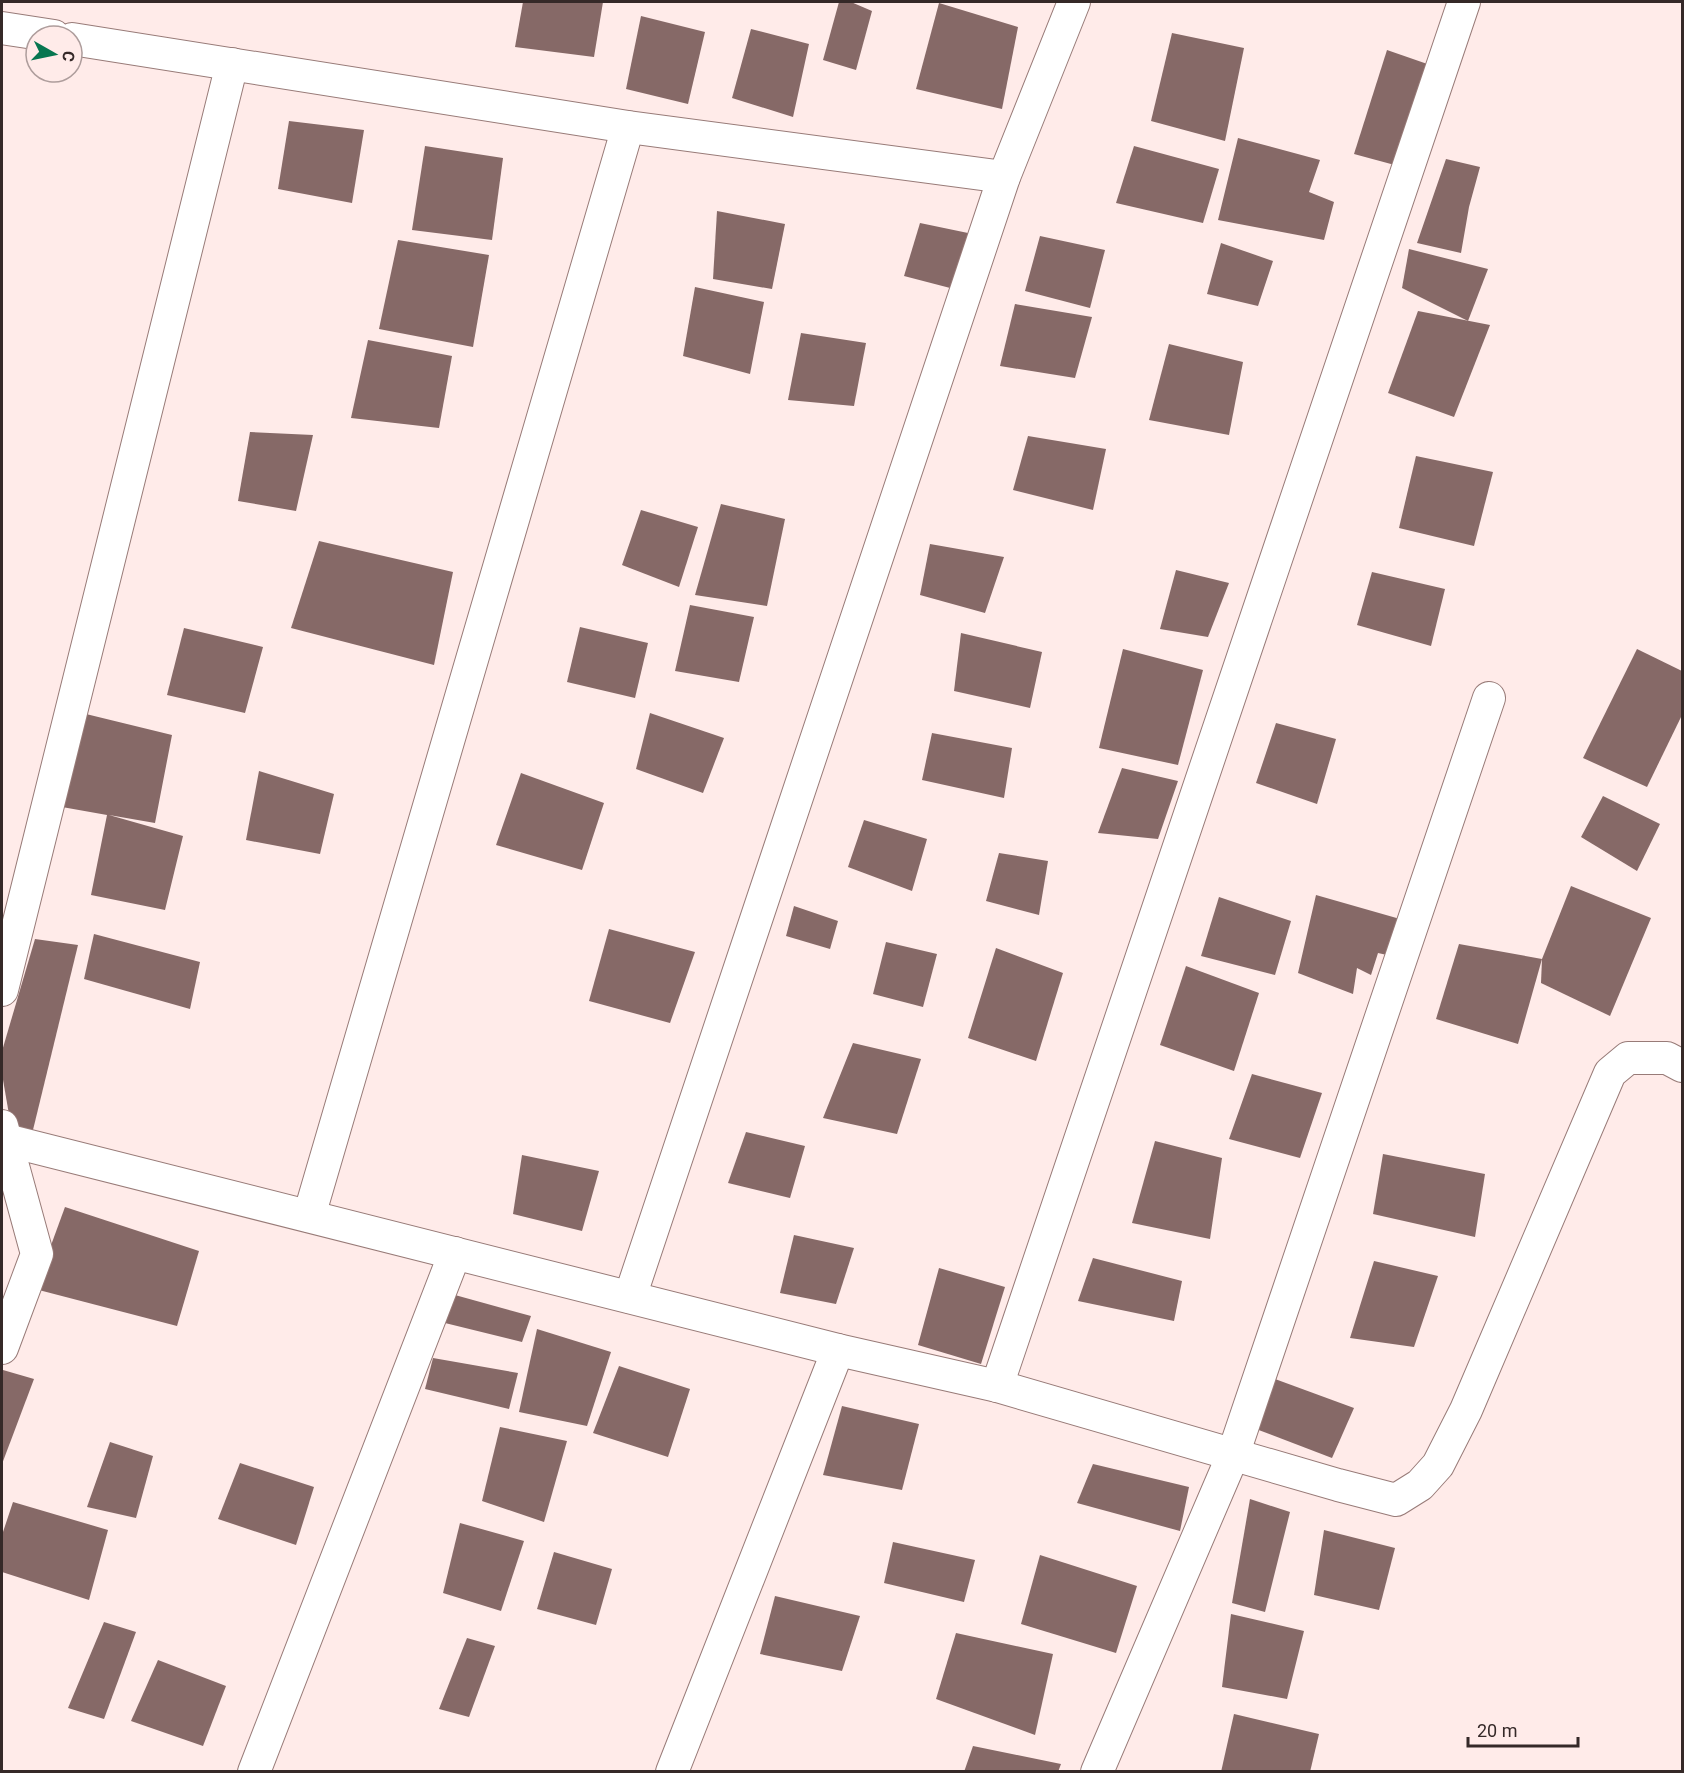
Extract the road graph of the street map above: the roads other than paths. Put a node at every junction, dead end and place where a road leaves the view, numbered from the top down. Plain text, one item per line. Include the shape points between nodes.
1 (1074, 2) edge
2 (1464, 2) edge
3 (2, 28) edge
4 (24, 31) edge
5 (84, 41) edge
6 (232, 64) junction
7 (628, 127) junction
8 (1004, 177) junction
9 (1489, 698) dead end
10 (2, 990) edge
11 (1683, 1066) edge
12 (2, 1135) edge
13 (309, 1216) junction
14 (455, 1253) junction
15 (630, 1297) junction
16 (2, 1348) edge
17 (838, 1350) junction
18 (997, 1386) junction
19 (1233, 1455) junction
20 (254, 1772) edge
21 (672, 1772) edge
22 (1097, 1772) edge

1 - 8 street
2 - 18 street
3 - 4 street
5 - 6 street
6 - 7 street
6 - 10 street
7 - 8 street
7 - 13 street
8 - 15 street
9 - 19 street
11 - 19 street via 1667,1058 1628,1058 1610,1073 1466,1410 1438,1465 1420,1485 1396,1500
12 - 13 street
12 - 16 street via 37,1254
13 - 14 street
14 - 15 street
14 - 20 street
15 - 17 street
17 - 18 street
17 - 21 street
18 - 19 street
19 - 22 street

